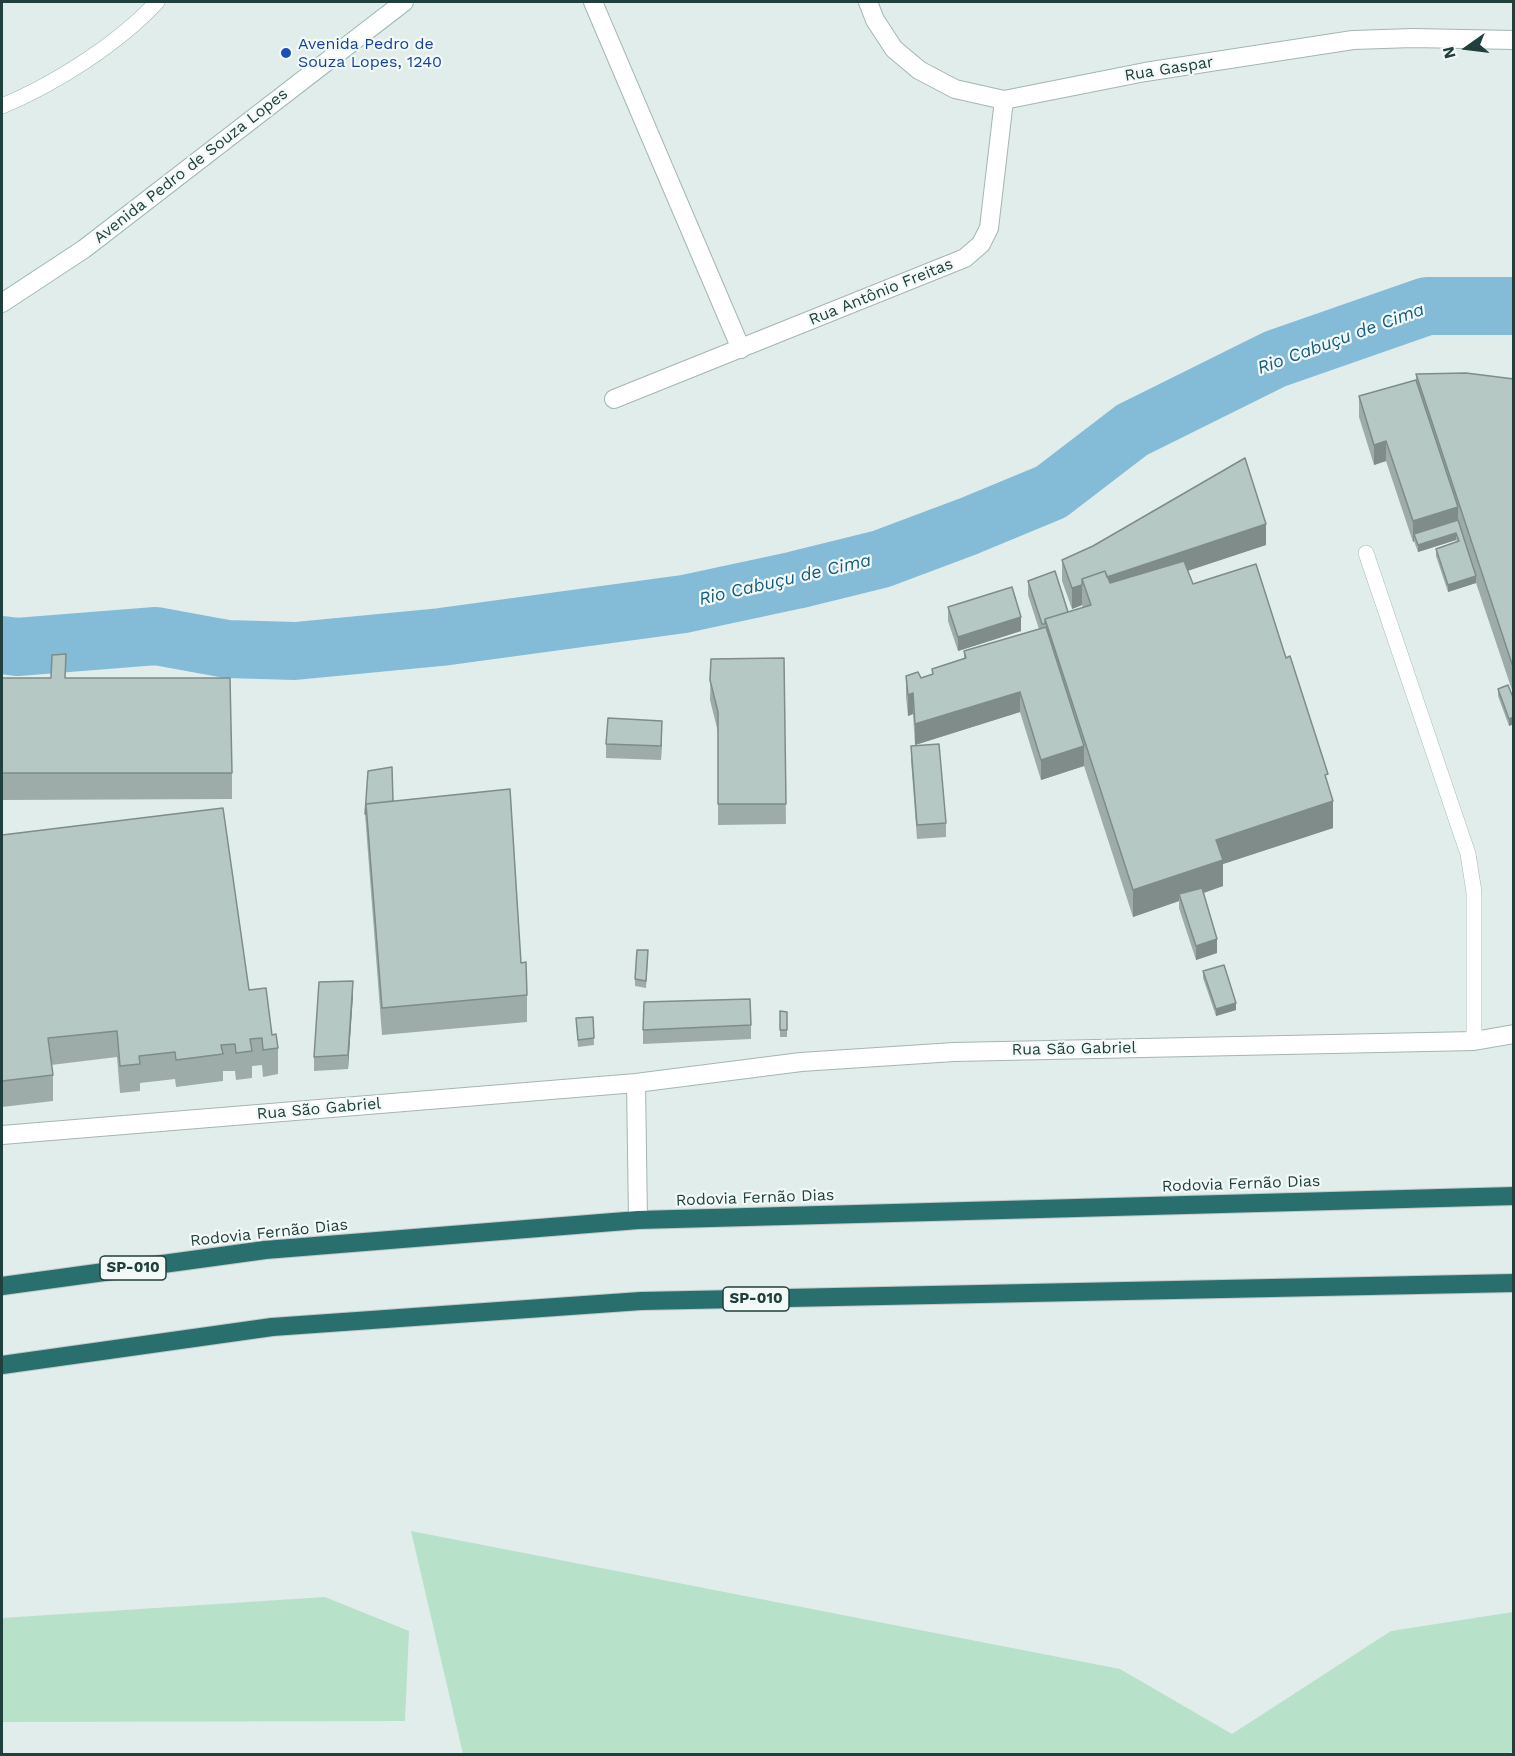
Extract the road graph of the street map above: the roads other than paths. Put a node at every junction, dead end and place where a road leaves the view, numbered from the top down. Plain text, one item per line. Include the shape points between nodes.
1 (157, 2) edge
2 (404, 2) edge
3 (593, 2) edge
4 (868, 2) edge
5 (1514, 40) edge
6 (1004, 100) junction
7 (2, 106) edge
8 (2, 303) edge
9 (741, 349) junction
10 (614, 399) dead end
11 (1366, 553) dead end
12 (1514, 1034) edge
13 (1474, 1041) junction
14 (636, 1083) junction
15 (2, 1135) edge
16 (1514, 1196) edge
17 (638, 1220) junction
18 (1514, 1283) edge
19 (2, 1286) edge
20 (2, 1365) edge

1 - 7 lane via 115,41
2 - 8 street, Avenida Pedro de Souza Lopes via 84,249
3 - 9 street
4 - 6 street, Rua Gaspar via 894,49 919,70 955,89
5 - 6 street, Rua Gaspar via 1353,40 1145,72
6 - 9 street, Rua Antônio Freitas via 989,228 981,244 964,258
9 - 10 street, Rua Antônio Freitas
11 - 13 lane via 1468,854 1474,892
12 - 13 street, Rua São Gabriel
13 - 14 street, Rua São Gabriel via 954,1052 801,1062
14 - 15 street, Rua São Gabriel
14 - 17 street
16 - 17 highway, Rodovia Fernão Dias / SP-010
17 - 19 highway, Rodovia Fernão Dias / SP-010 via 265,1250
18 - 20 highway, SP-010 via 641,1301 272,1328

